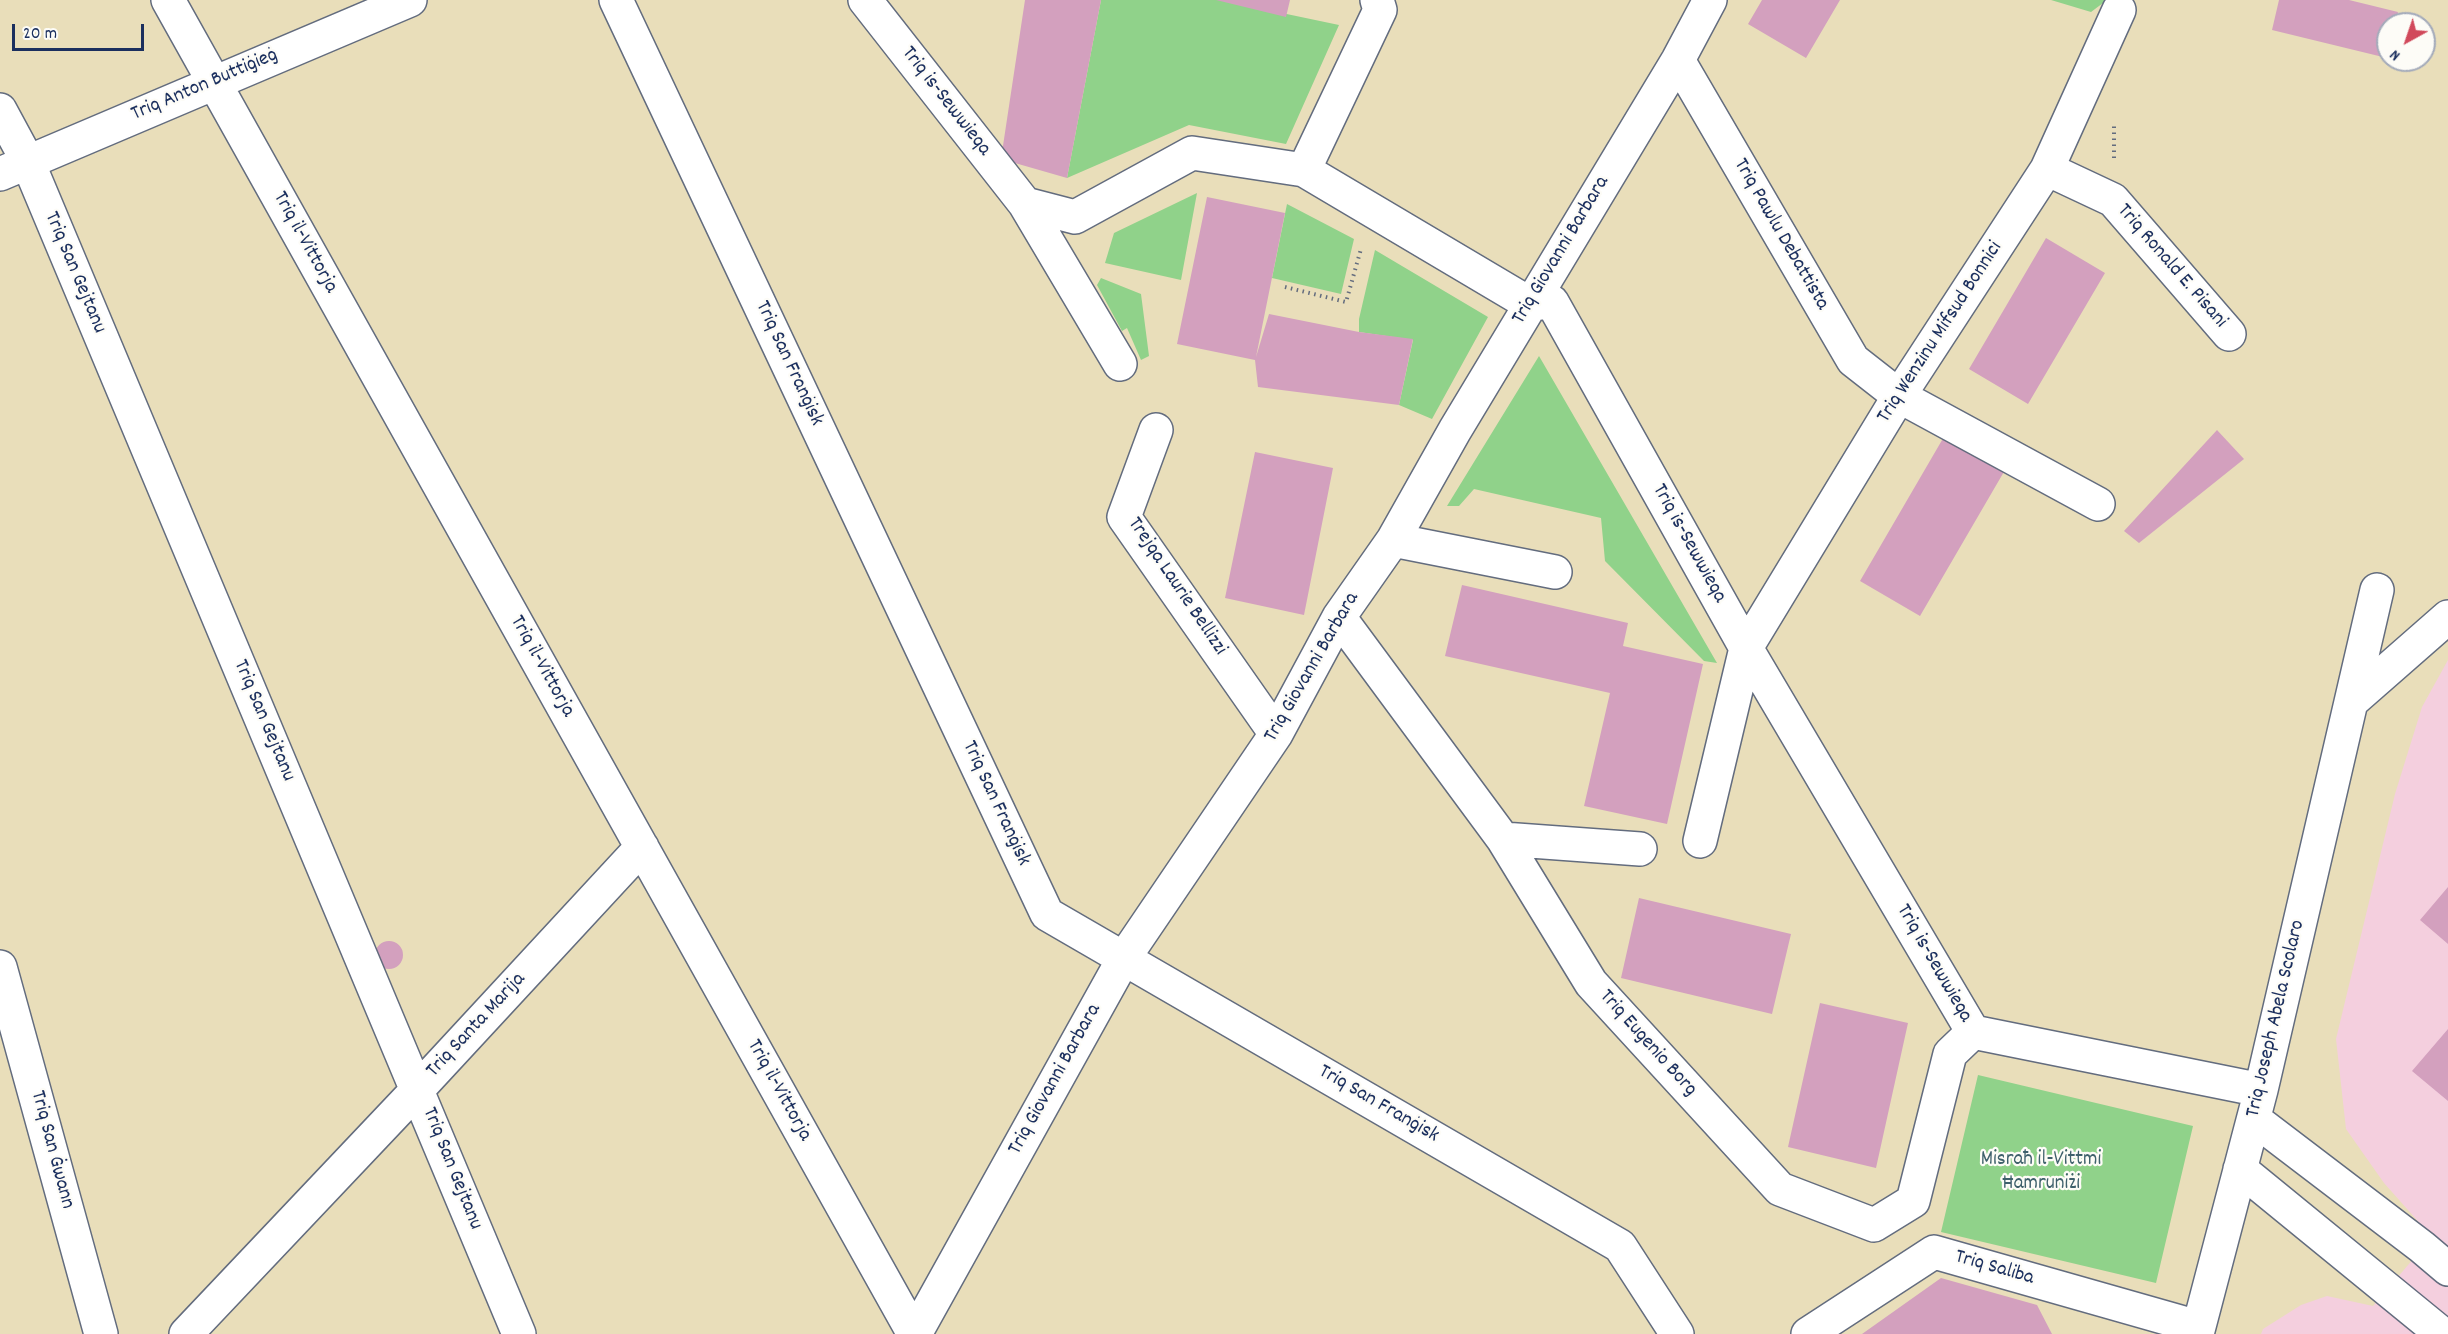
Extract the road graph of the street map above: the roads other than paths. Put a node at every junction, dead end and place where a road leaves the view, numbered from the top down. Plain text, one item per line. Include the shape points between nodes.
1 (168, 0) edge
2 (410, 0) edge
3 (616, 0) edge
4 (865, 0) edge
5 (1377, 0) edge
6 (1710, 0) edge
7 (2119, 10) dead end
8 (1678, 60) junction
9 (213, 82) junction
10 (0, 110) edge
11 (13, 167) edge
12 (2047, 169) junction
13 (1304, 170) junction
14 (1025, 204) junction
15 (1530, 304) junction
16 (2229, 334) dead end
17 (1120, 364) dead end
18 (1899, 396) junction
19 (1156, 430) dead end
20 (2098, 504) dead end
21 (1393, 540) junction
22 (1555, 572) dead end
23 (2377, 590) dead end
24 (1340, 617) junction
25 (2448, 617) edge
26 (1746, 648) junction
27 (2351, 702) junction
28 (1276, 734) junction
29 (1503, 839) junction
30 (1700, 841) dead end
31 (642, 847) junction
32 (1640, 849) dead end
33 (1124, 958) junction
34 (0, 967) edge
35 (1973, 1032) junction
36 (418, 1089) junction
37 (2258, 1105) junction
38 (2240, 1169) junction
39 (2448, 1269) edge
40 (2197, 1331) edge
41 (101, 1334) edge
42 (186, 1334) edge
43 (519, 1334) edge
44 (914, 1334) edge
45 (1677, 1334) edge
46 (1808, 1334) edge
47 (2442, 1334) edge

1 - 9 street, Triq il-Vittorja
2 - 9 street, Triq Anton Buttiġieġ
3 - 33 street, Triq San Franġisk via 1047,914
4 - 14 street, Triq is-Sewwieqa
5 - 13 street via 1380,10
6 - 8 street, Triq Giovanni Barbara
7 - 12 street, Triq Wenzinu Mifsud Bonnici
8 - 15 street, Triq Giovanni Barbara
8 - 18 street, Triq Pawlu Debattista via 1853,360
9 - 11 street, Triq Anton Buttiġieġ
9 - 31 street, Triq il-Vittorja
10 - 11 street, Triq San Gejtanu
11 - 36 street, Triq San Gejtanu
12 - 16 street, Triq Ronald E. Pisani via 2114,200
12 - 18 street, Triq Wenzinu Mifsud Bonnici
13 - 14 street, Triq is-Sewwieqa via 1192,153 1075,217
13 - 15 street, Triq is-Sewwieqa
14 - 17 street, Triq is-Sewwieqa
15 - 21 street, Triq Giovanni Barbara
15 - 26 street, Triq is-Sewwieqa via 1552,303
18 - 20 street, Triq Pawlu Debattista
18 - 26 street, Triq Wenzinu Mifsud Bonnici
19 - 28 street, Trejqa Laurie Bellizzi via 1124,518
21 - 22 street
21 - 24 street, Triq Giovanni Barbara
23 - 27 street, Triq Joseph Abela Scolaro
24 - 28 street, Triq Giovanni Barbara
24 - 29 street, Triq Eugenio Borg
25 - 27 street
26 - 30 street, Triq Wenzinu Mifsud Bonnici
26 - 35 street, Triq is-Sewwieqa
27 - 37 street, Triq Joseph Abela Scolaro
28 - 33 street, Triq Giovanni Barbara
29 - 32 street
29 - 35 street, Triq Eugenio Borg via 1591,983 1780,1189 1874,1225 1913,1200 1950,1054
31 - 36 street, Triq Santa Marija
31 - 44 street, Triq il-Vittorja
33 - 44 street, Triq Giovanni Barbara
33 - 45 street, Triq San Franġisk via 1620,1246
34 - 41 street, Triq San Ġwann
35 - 37 street, Triq is-Sewwieqa
36 - 42 street, Triq Santa Marija
36 - 43 street, Triq San Gejtanu
37 - 38 street, Triq Joseph Abela Scolaro
37 - 39 street
38 - 40 street, Triq Joseph Abela Scolaro
38 - 47 street
40 - 46 street, Triq Saliba via 1934,1252

